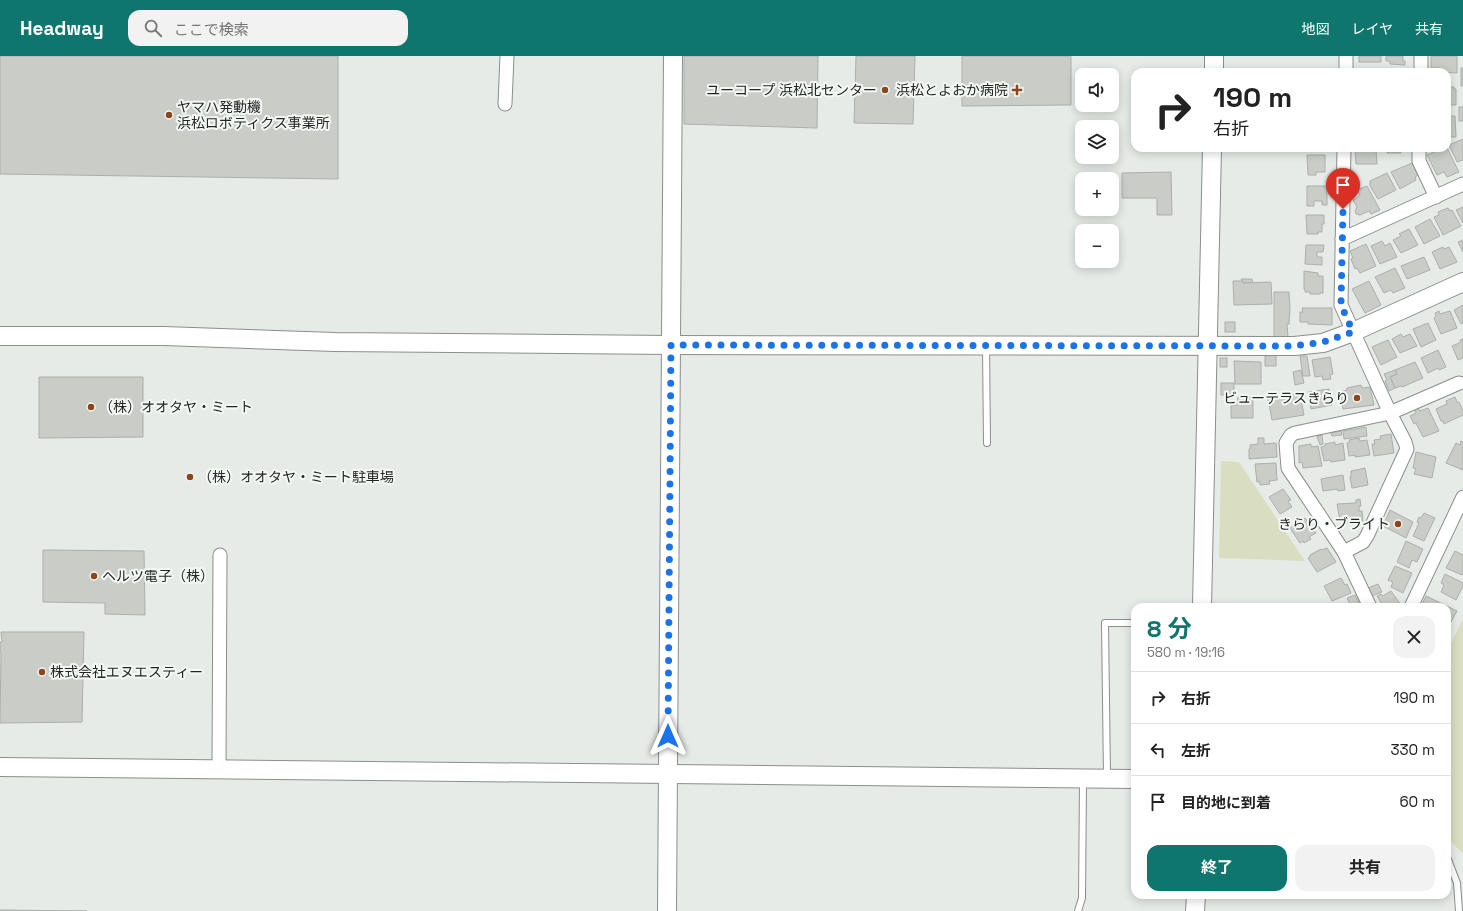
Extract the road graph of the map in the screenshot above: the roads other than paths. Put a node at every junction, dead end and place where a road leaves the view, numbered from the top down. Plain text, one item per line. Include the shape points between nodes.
1 (507, 56) edge
2 (673, 56) edge
3 (1214, 56) edge
4 (1346, 56) edge
5 (1421, 56) edge
6 (1214, 68) edge
7 (1346, 68) edge
8 (1421, 68) edge
9 (505, 104) dead end
10 (1212, 152) edge
11 (1344, 152) edge
12 (1419, 152) edge
13 (1463, 184) edge
14 (1436, 197) junction
15 (1342, 239) junction
16 (1463, 282) edge
17 (1353, 332) junction
18 (0, 336) edge
19 (671, 345) junction
20 (986, 345) junction
21 (1208, 345) junction
22 (1462, 385) edge
23 (1390, 413) junction
24 (987, 443) dead end
25 (1463, 497) edge
26 (1344, 552) junction
27 (220, 555) dead end
28 (1202, 603) edge
29 (1368, 603) edge
30 (1413, 603) edge
31 (1131, 623) edge
32 (0, 767) edge
33 (219, 769) junction
34 (668, 773) junction
35 (1082, 779) junction
36 (1106, 779) junction
37 (1131, 779) edge
38 (1451, 866) edge
39 (1196, 899) edge
40 (667, 911) edge
41 (1078, 911) edge
42 (1195, 911) edge
43 (1459, 911) edge

1 - 9 street
2 - 19 street
3 - 6 street
4 - 7 street
5 - 8 street
10 - 21 street
11 - 15 street
12 - 14 street via 1418,161
13 - 14 street
14 - 15 street
15 - 17 street via 1341,305
16 - 17 street
17 - 21 street via 1323,342 1294,346
17 - 23 street
18 - 19 street via 164,336 335,342
19 - 20 street
19 - 34 street
20 - 21 street
20 - 24 lane
21 - 28 street
22 - 23 street
23 - 26 street via 1406,446 1406,453 1367,536 1363,542
23 - 26 street via 1295,433 1286,443 1289,470
25 - 30 street
26 - 29 street
27 - 33 street
31 - 36 lane via 1105,623
32 - 33 street
33 - 34 street
34 - 35 street
34 - 40 street
35 - 36 street
35 - 41 lane via 1082,898
36 - 37 street
38 - 43 lane via 1458,883
39 - 42 street

